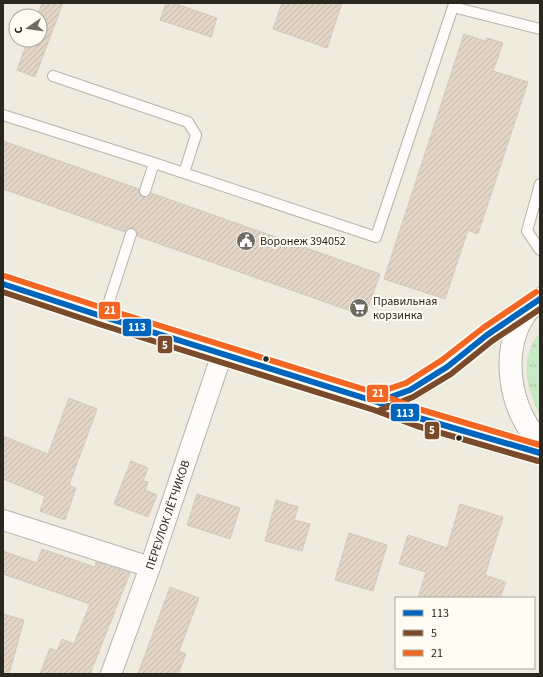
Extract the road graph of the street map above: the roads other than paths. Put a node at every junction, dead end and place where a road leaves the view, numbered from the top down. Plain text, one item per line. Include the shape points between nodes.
1 (455, 5) edge
2 (540, 29) edge
3 (53, 76) dead end
4 (3, 115) edge
5 (154, 163) junction
6 (184, 173) junction
7 (540, 184) edge
8 (145, 191) dead end
9 (130, 234) dead end
10 (540, 250) edge
11 (3, 284) edge
12 (536, 302) edge
13 (104, 317) junction
14 (222, 354) junction
15 (377, 402) junction
16 (540, 441) edge
17 (540, 453) edge
18 (3, 520) edge
19 (150, 567) junction
20 (111, 674) edge

1 - 2 lane
1 - 6 lane via 376,237
3 - 6 lane via 188,122 196,135
4 - 5 lane
5 - 6 lane
5 - 8 lane
7 - 10 lane via 527,231
9 - 13 lane
11 - 13 main road
12 - 15 main road via 487,335 447,367 410,390
12 - 16 main road via 519,324 510,355 509,370 518,408
13 - 14 main road
14 - 15 main road
14 - 19 street, ПЕРЕУЛОК ЛЁТЧИКОВ
15 - 17 main road via 419,418
18 - 19 street
19 - 20 street, ПЕРЕУЛОК ЛЁТЧИКОВ

